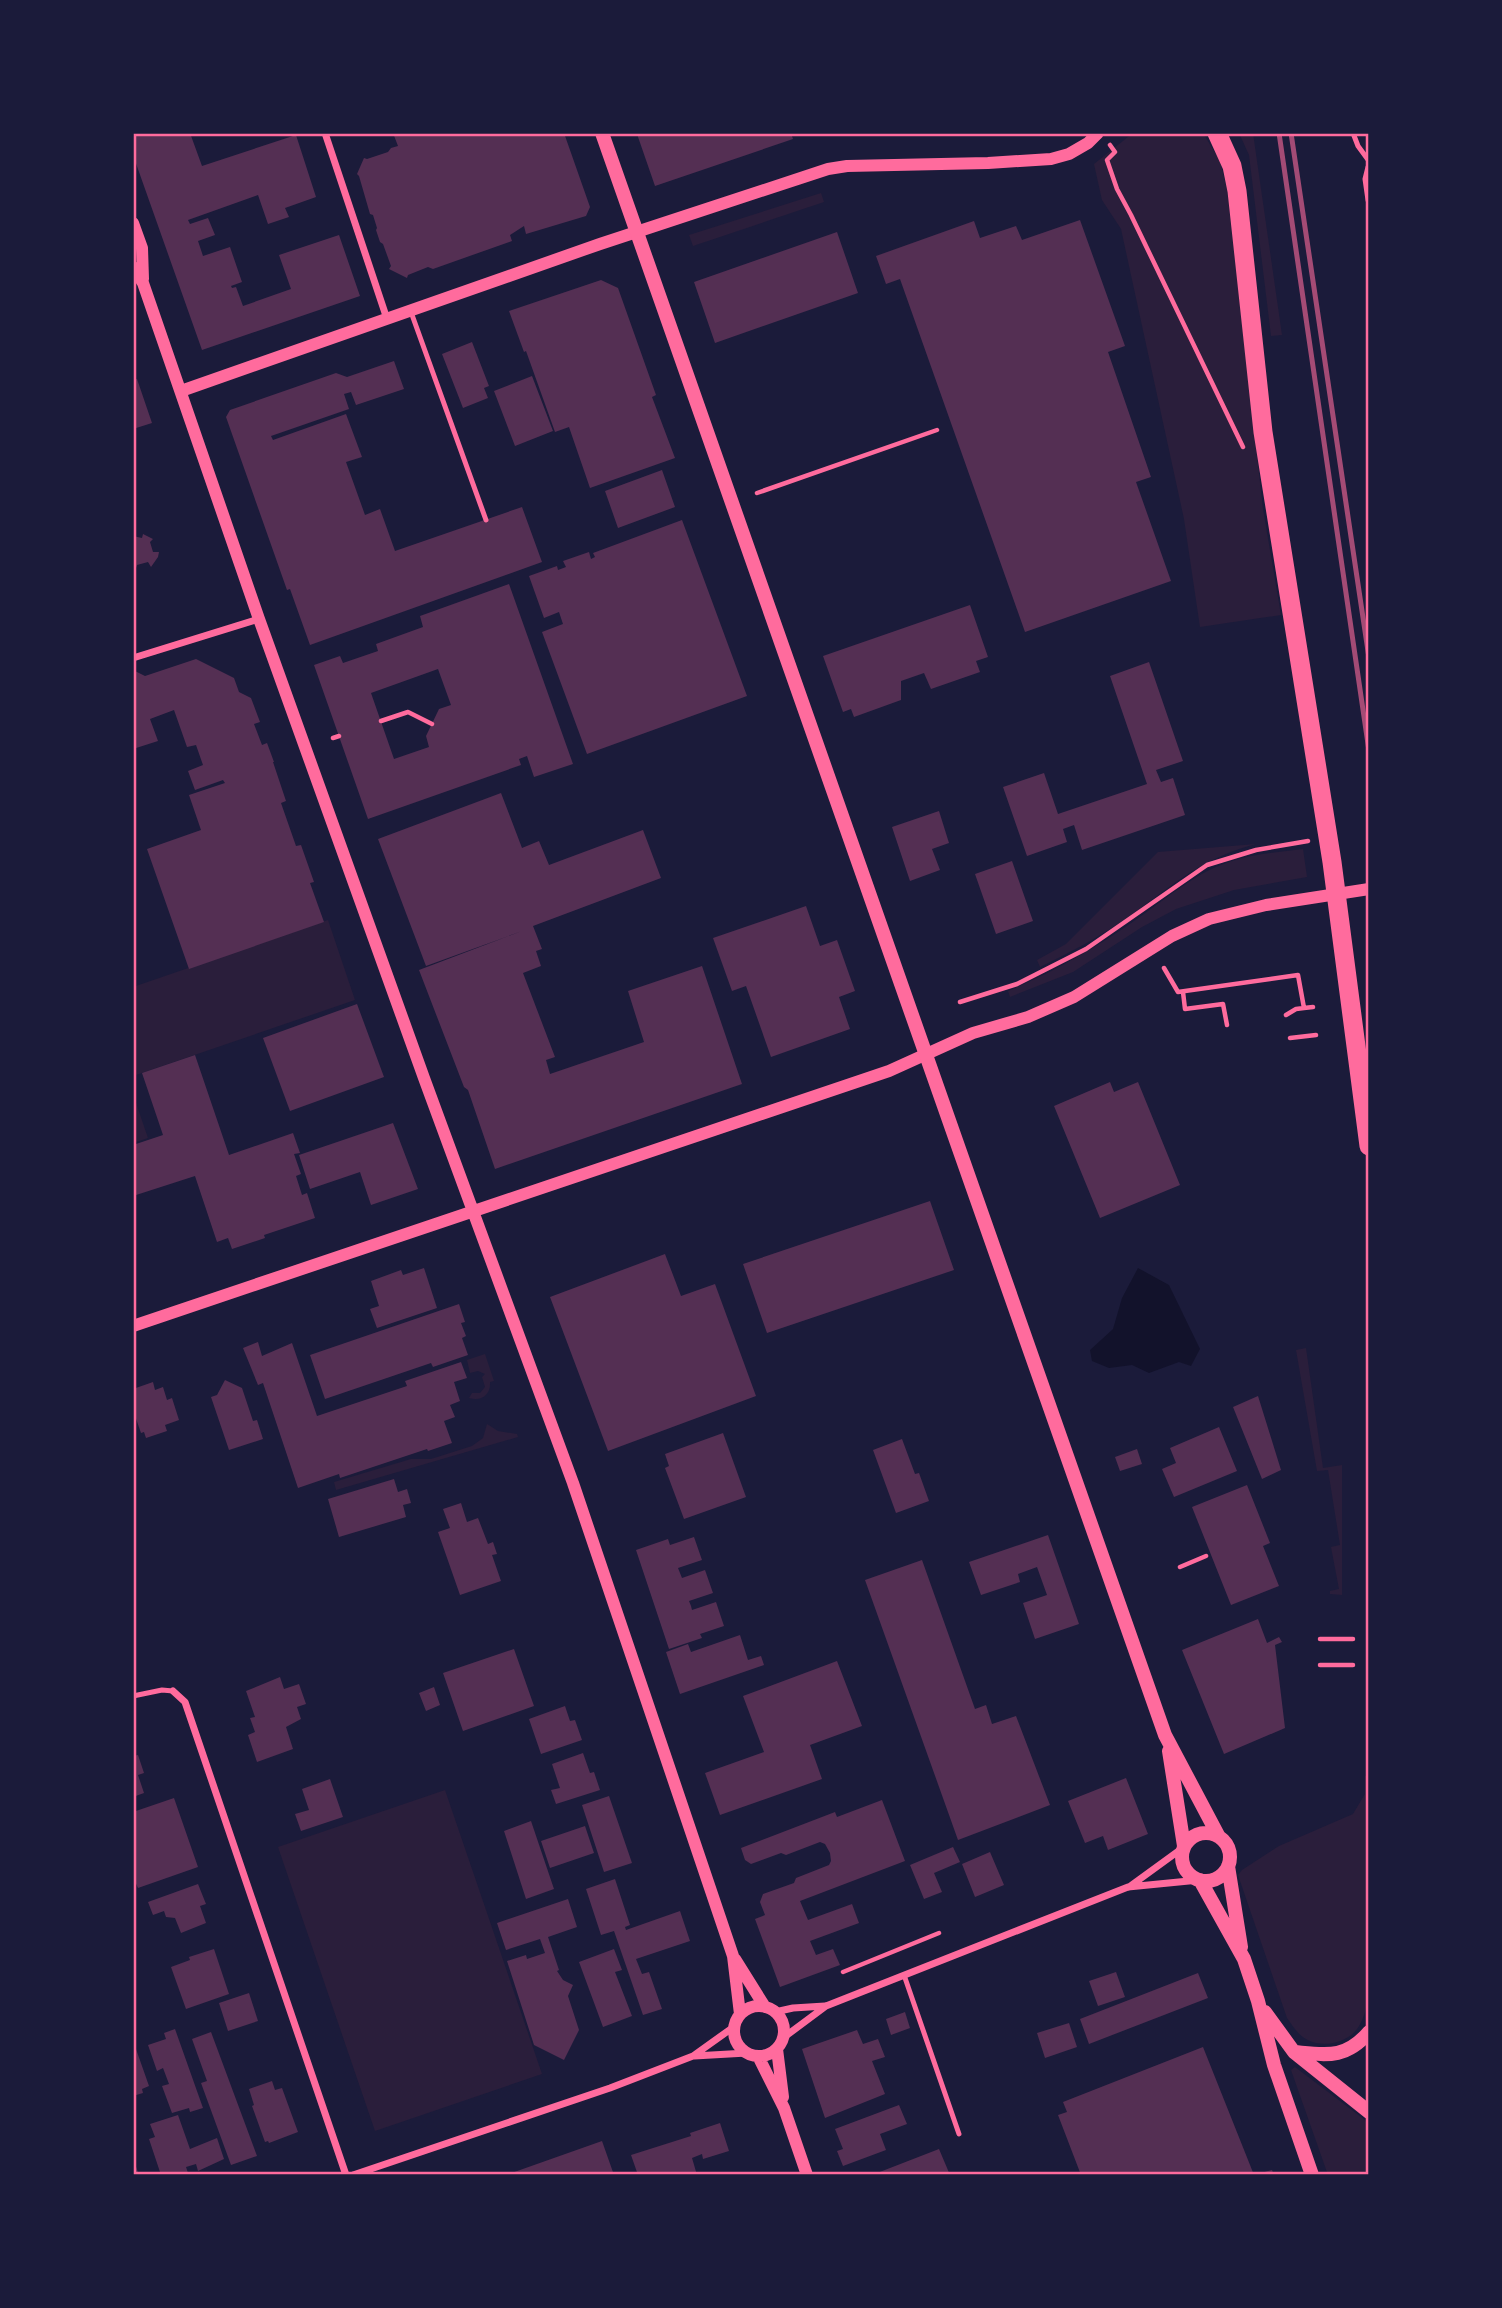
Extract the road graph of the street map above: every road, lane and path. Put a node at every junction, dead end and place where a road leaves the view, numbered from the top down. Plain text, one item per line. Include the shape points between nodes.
1 (325, 133) edge
2 (602, 133) edge
3 (1098, 133) edge
4 (1217, 133) edge
5 (1353, 133) edge
6 (1110, 145) dead end
7 (1369, 161) edge
8 (1369, 167) edge
9 (1369, 200) edge
10 (133, 223) edge
11 (636, 232) junction
12 (133, 267) edge
13 (143, 283) junction
14 (410, 311) junction
15 (387, 319) junction
16 (181, 391) junction
17 (937, 430) dead end
18 (1243, 448) dead end
19 (757, 493) dead end
20 (486, 520) dead end
21 (259, 619) junction
22 (133, 658) edge
23 (381, 721) dead end
24 (432, 723) dead end
25 (1311, 841) dead end
26 (1369, 889) edge
27 (1164, 968) dead end
28 (1182, 992) junction
29 (960, 1002) dead end
30 (1313, 1007) dead end
31 (1304, 1008) junction
32 (1286, 1015) dead end
33 (1227, 1025) dead end
34 (1316, 1035) dead end
35 (1290, 1038) dead end
36 (924, 1055) junction
37 (1369, 1146) edge
38 (473, 1213) junction
39 (133, 1326) edge
40 (1206, 1556) dead end
41 (1180, 1567) dead end
42 (1320, 1639) dead end
43 (1353, 1639) dead end
44 (1320, 1665) dead end
45 (1353, 1665) dead end
46 (173, 1691) joint
47 (133, 1696) edge
48 (1167, 1740) junction
49 (1219, 1837) junction
50 (1184, 1847) junction
51 (1228, 1866) junction
52 (1199, 1880) junction
53 (1128, 1887) junction
54 (939, 1933) dead end
55 (1242, 1955) junction
56 (733, 1956) junction
57 (843, 1972) dead end
58 (904, 1975) junction
59 (1258, 2001) junction
60 (826, 2006) junction
61 (770, 2010) junction
62 (738, 2020) junction
63 (1369, 2032) edge
64 (780, 2043) junction
65 (1294, 2052) junction
66 (752, 2055) junction
67 (693, 2056) junction
68 (784, 2108) junction
69 (1369, 2112) edge
70 (959, 2134) dead end
71 (346, 2175) edge
72 (353, 2175) edge
73 (807, 2175) edge
74 (1312, 2175) edge

1 - 15 street
2 - 11 main road
3 - 11 street via 1069,154 1051,159 838,167
4 - 37 highway via 1237,191 1263,432 1328,838
5 - 7 lane
6 - 18 path via 1115,152 1107,160 1117,189
8 - 9 street
10 - 13 street via 142,248
11 - 14 street
11 - 36 main road
12 - 13 street
13 - 16 street
14 - 15 street
14 - 20 lane
15 - 16 street
16 - 21 street
17 - 19 path
21 - 22 street
21 - 38 street
23 - 24 path via 408,712
25 - 29 path via 1256,850 1207,865 1086,949 1017,984
26 - 36 street via 1209,919 1172,936 1074,997
27 - 28 path
28 - 31 path via 1298,975
28 - 33 path via 1185,1009 1223,1004
30 - 31 path
31 - 32 path
34 - 35 path
36 - 38 street via 889,1071
36 - 48 main road
38 - 39 street
38 - 56 street via 576,1492
40 - 41 path
42 - 43 path
44 - 45 path
46 - 47 lane
46 - 71 street via 185,1702
48 - 49 main road
48 - 50 main road
49 - 50 main road via 1199,1833
49 - 51 main road via 1228,1847
50 - 52 main road via 1182,1863
50 - 53 street
51 - 52 main road via 1214,1880
51 - 55 main road
52 - 53 street
52 - 55 main road
53 - 58 street
54 - 57 path
55 - 59 main road
56 - 61 street
56 - 62 street
58 - 60 street
58 - 70 lane
59 - 65 main road
59 - 74 main road
60 - 61 street
60 - 64 street
61 - 62 street via 752,2007
61 - 64 street via 783,2025
62 - 66 street via 736,2042
62 - 67 street
63 - 65 main road via 1341,2053
64 - 66 street via 772,2053
64 - 68 street
65 - 69 main road
66 - 67 street
66 - 68 street
67 - 72 street
68 - 73 street

